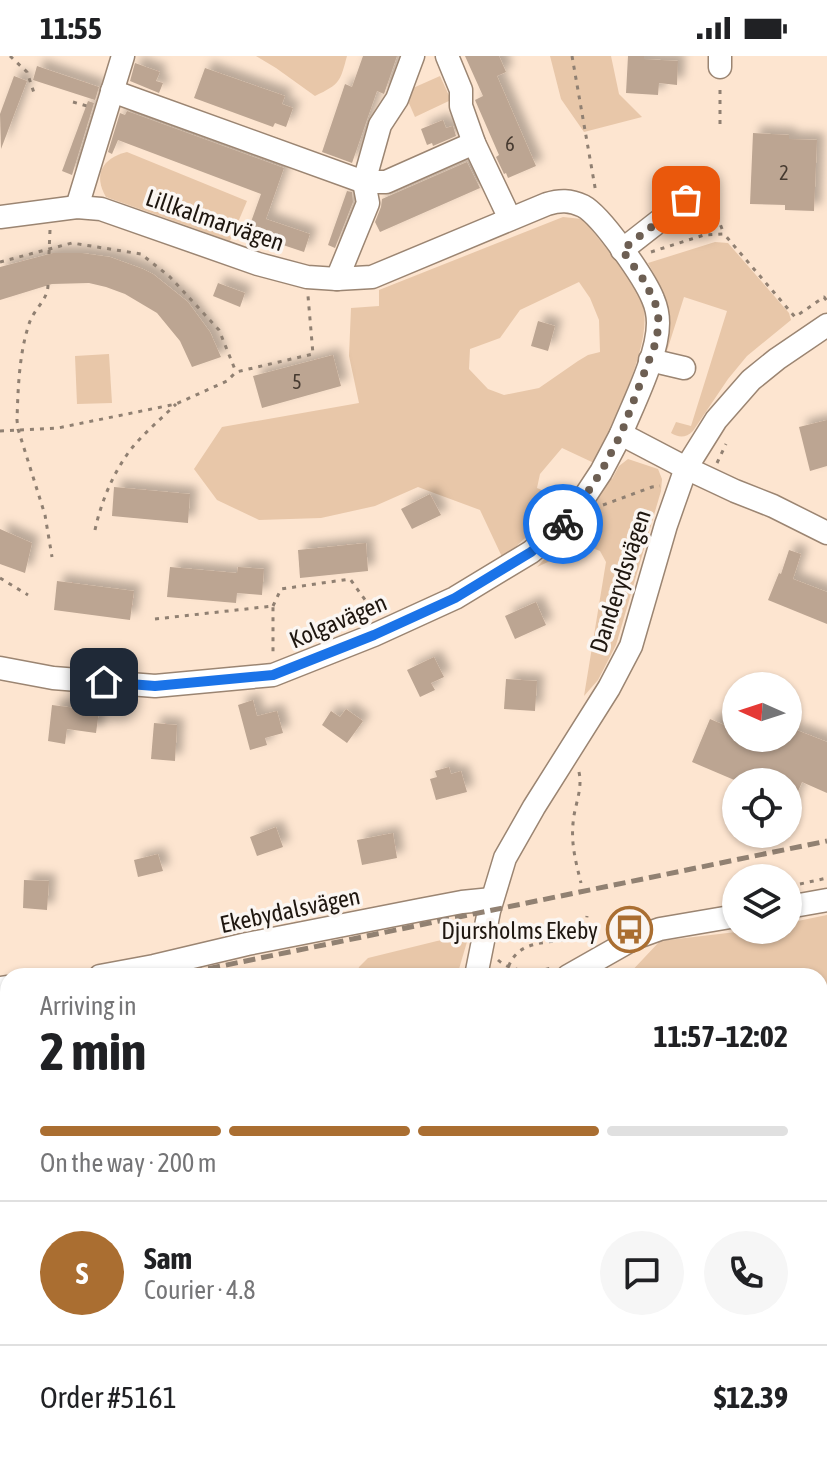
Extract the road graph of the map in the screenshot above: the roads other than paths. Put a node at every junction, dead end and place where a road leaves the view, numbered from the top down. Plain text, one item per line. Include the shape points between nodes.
1 (123, 56) edge
2 (413, 56) edge
3 (447, 56) edge
4 (112, 91) junction
5 (474, 143) junction
6 (364, 182) junction
7 (686, 200) dead end
8 (77, 207) junction
9 (0, 217) edge
10 (510, 219) junction
11 (625, 255) junction
12 (337, 279) junction
13 (827, 325) edge
14 (650, 360) junction
15 (684, 368) dead end
16 (621, 434) junction
17 (686, 468) junction
18 (827, 533) edge
19 (0, 668) edge
20 (492, 899) junction
21 (827, 900) edge
22 (802, 904) edge
23 (722, 918) edge
24 (138, 968) edge
25 (478, 968) edge
26 (582, 968) edge

1 - 4 street
2 - 6 street via 397,99 380,125
3 - 5 street
4 - 6 street
4 - 8 street
5 - 6 street via 386,182
5 - 10 street
6 - 12 street via 368,203
7 - 11 street
8 - 9 street, Lillkalmarvägen
8 - 12 street, Lillkalmarvägen via 101,209 258,264
10 - 11 street, Lillkalmarvägen via 560,200 586,207
10 - 12 street, Lillkalmarvägen via 372,277
11 - 14 street, Lillkalmarvägen via 655,302 659,322
13 - 17 street, Danderydsvägen via 751,380 716,420
14 - 15 street
14 - 16 street, Lillkalmarvägen
16 - 17 street
16 - 19 street, Kolgavägen via 573,513 531,552 455,598 273,675 155,686
17 - 18 street
17 - 20 street, Danderydsvägen via 631,646 505,858
20 - 24 street, Ekebydalsvägen
20 - 25 street, Danderydsvägen
21 - 22 street
23 - 26 street via 660,929

